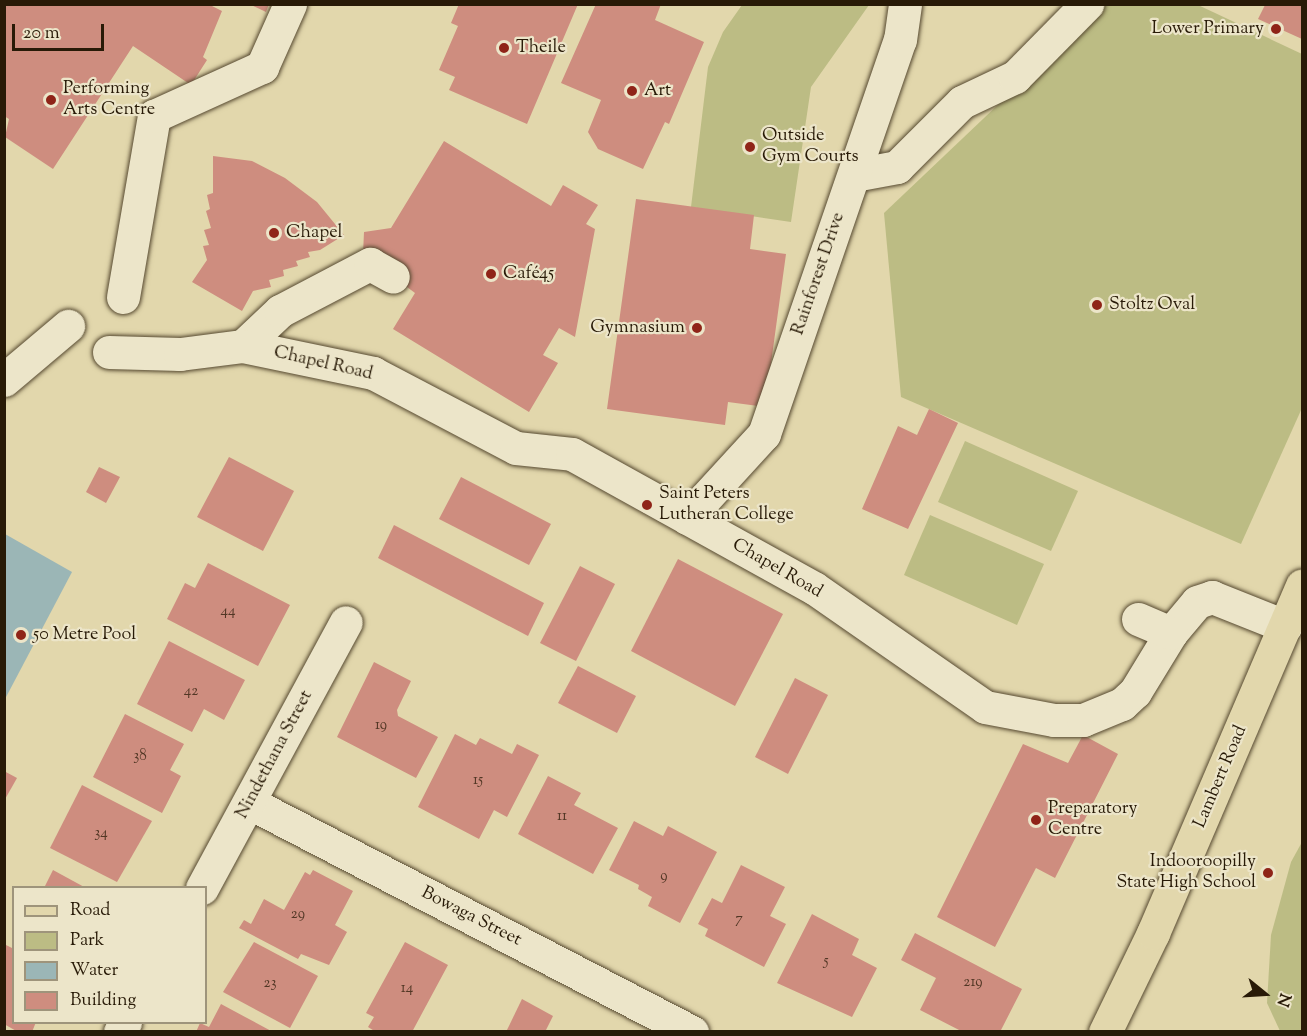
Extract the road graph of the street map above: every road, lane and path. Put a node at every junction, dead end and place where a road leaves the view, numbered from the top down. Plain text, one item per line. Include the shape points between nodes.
1 (290, 4) edge
2 (904, 4) edge
3 (1087, 4) edge
4 (854, 175) junction
5 (393, 277) dead end
6 (123, 297) dead end
7 (68, 326) dead end
8 (230, 347) junction
9 (109, 352) dead end
10 (4, 380) edge
11 (687, 518) junction
12 (1302, 586) edge
13 (1138, 619) dead end
14 (346, 622) dead end
15 (1285, 626) junction
16 (1171, 633) junction
17 (250, 803) junction
18 (203, 886) edge
19 (692, 1032) edge
20 (1105, 1032) edge

1 - 6 street via 262,67 154,116
2 - 4 street, Rainforest Drive via 900,40
3 - 4 street via 1015,77 962,102 897,167
4 - 11 street, Rainforest Drive via 764,434
5 - 8 street via 370,264 280,311
7 - 10 street
8 - 9 street, Chapel Road via 180,354
8 - 11 street, Chapel Road via 373,373 516,448 572,454
11 - 16 street, Chapel Road via 814,588 985,707 1054,720 1083,720 1122,704 1135,692
12 - 15 main road, Lambert Road
13 - 16 street
14 - 17 street, Nindethana Street
15 - 16 street, Chapel Road via 1212,597 1197,602
15 - 20 main road, Lambert Road via 1154,933
17 - 18 street, Nindethana Street
17 - 19 street, Bowaga Street

